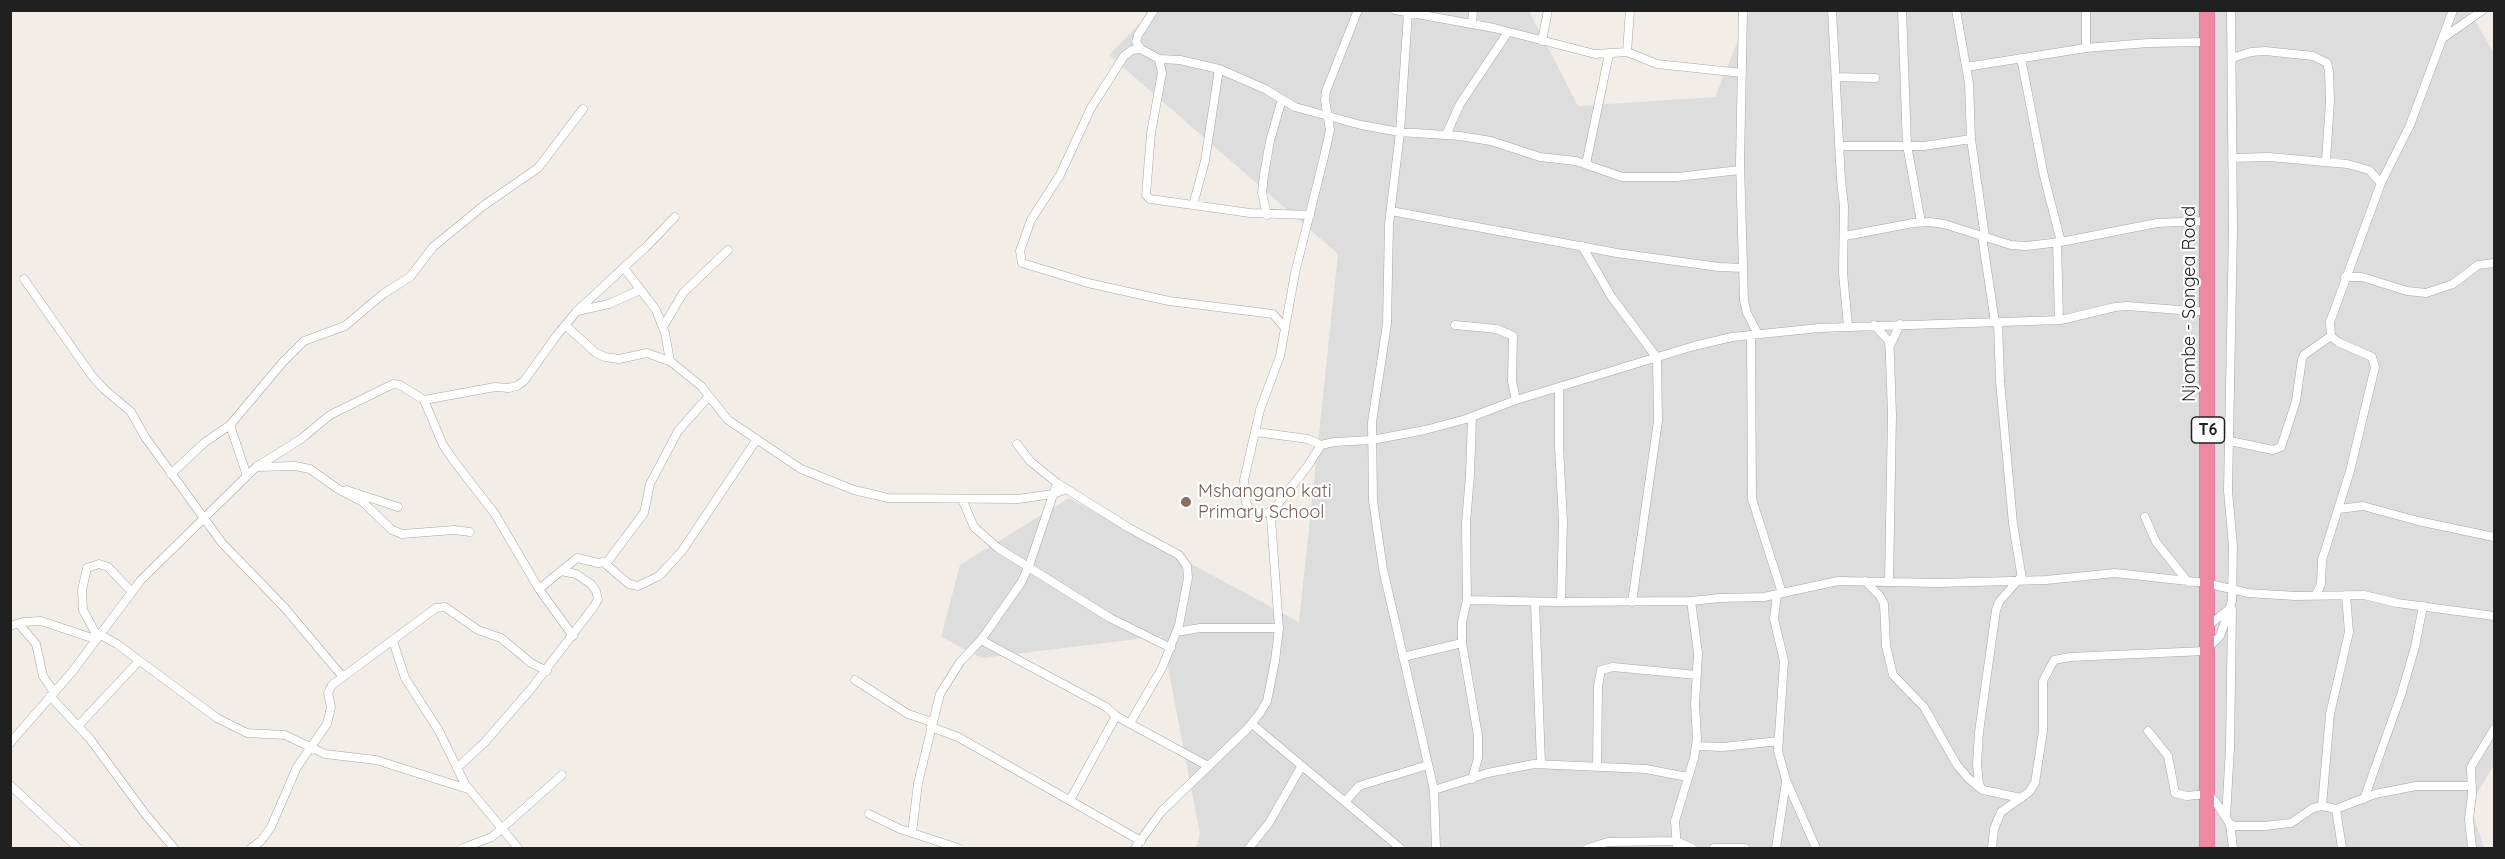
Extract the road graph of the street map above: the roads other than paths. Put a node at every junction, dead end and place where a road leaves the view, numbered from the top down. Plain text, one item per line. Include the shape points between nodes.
1 (1154, 10) edge
2 (1358, 10) edge
3 (1395, 10) edge
4 (1473, 10) edge
5 (1548, 10) edge
6 (1630, 10) edge
7 (1743, 10) edge
8 (1832, 10) edge
9 (1902, 10) edge
10 (1956, 10) edge
11 (2086, 10) edge
12 (2207, 10) edge
13 (2230, 10) edge
14 (2453, 10) edge
15 (2484, 10) edge
16 (1407, 13) junction
17 (1472, 24) junction
18 (1508, 32) junction
19 (2443, 38) junction
20 (1542, 41) junction
21 (2207, 42) junction
22 (2086, 48) junction
23 (1141, 50) junction
24 (1628, 52) junction
25 (1609, 54) junction
26 (2021, 58) junction
27 (2232, 58) junction
28 (1159, 59) junction
29 (1966, 67) junction
30 (1219, 69) junction
31 (1742, 74) junction
32 (1836, 77) junction
33 (1875, 78) dead end
34 (1282, 99) junction
35 (583, 109) dead end
36 (1329, 115) junction
37 (1400, 132) junction
38 (1446, 135) junction
39 (1971, 139) junction
40 (1907, 145) junction
41 (1839, 146) junction
42 (2232, 158) junction
43 (2325, 161) junction
44 (1586, 164) junction
45 (1740, 170) junction
46 (2381, 183) junction
47 (1193, 205) junction
48 (1390, 212) junction
49 (1267, 215) junction
50 (1310, 215) junction
51 (675, 217) dead end
52 (2207, 221) junction
53 (1921, 222) junction
54 (1845, 236) junction
55 (1984, 236) junction
56 (2059, 242) junction
57 (1582, 246) junction
58 (728, 250) dead end
59 (2494, 262) edge
60 (624, 268) junction
61 (1743, 268) junction
62 (2345, 277) junction
63 (24, 279) dead end
64 (640, 291) junction
65 (577, 311) junction
66 (2207, 312) junction
67 (2059, 320) junction
68 (1996, 322) junction
69 (1900, 324) junction
70 (566, 325) junction
71 (1455, 325) dead end
72 (1874, 325) junction
73 (1848, 326) junction
74 (663, 327) junction
75 (1285, 328) junction
76 (1755, 334) junction
77 (2331, 336) junction
78 (1890, 345) junction
79 (1658, 358) junction
80 (670, 361) junction
81 (1559, 387) junction
82 (709, 396) junction
83 (424, 400) junction
84 (1516, 400) junction
85 (1472, 417) junction
86 (230, 425) junction
87 (1256, 432) junction
88 (757, 439) junction
89 (1372, 440) junction
90 (2230, 441) junction
91 (1017, 444) dead end
92 (1321, 445) junction
93 (256, 467) junction
94 (171, 474) junction
95 (247, 476) junction
96 (1056, 483) junction
97 (338, 489) junction
98 (1068, 489) junction
99 (1053, 494) junction
100 (962, 499) junction
101 (398, 507) dead end
102 (2339, 509) junction
103 (1272, 512) junction
104 (2145, 516) dead end
105 (204, 517) junction
106 (470, 532) dead end
107 (2494, 537) edge
108 (603, 562) junction
109 (1029, 566) junction
110 (561, 571) junction
111 (2020, 579) junction
112 (1865, 581) junction
113 (1889, 582) junction
114 (2188, 582) junction
115 (2206, 583) junction
116 (539, 589) junction
117 (2233, 589) junction
118 (132, 592) junction
119 (1780, 594) junction
120 (2316, 595) junction
121 (2346, 595) junction
122 (1467, 600) junction
123 (1535, 602) junction
124 (1561, 602) junction
125 (1632, 602) junction
126 (1691, 602) junction
127 (2230, 605) junction
128 (2423, 606) junction
129 (2494, 616) edge
130 (19, 624) junction
131 (10, 626) edge
132 (2206, 627) junction
133 (1279, 628) junction
134 (1177, 632) junction
135 (97, 636) junction
136 (573, 636) junction
137 (981, 640) junction
138 (393, 641) junction
139 (1462, 643) junction
140 (1171, 648) junction
141 (2205, 651) junction
142 (1403, 657) junction
143 (139, 661) junction
144 (547, 671) junction
145 (1697, 675) junction
146 (342, 676) junction
147 (855, 680) dead end
148 (52, 694) junction
149 (1116, 716) junction
150 (1130, 723) junction
151 (1252, 724) junction
152 (932, 725) junction
153 (78, 726) junction
154 (2494, 729) edge
155 (2148, 731) dead end
156 (1779, 741) junction
157 (10, 743) edge
158 (1696, 746) junction
159 (310, 747) junction
160 (1428, 765) junction
161 (1541, 765) junction
162 (1208, 766) junction
163 (1597, 766) junction
164 (458, 767) junction
165 (1300, 767) junction
166 (562, 775) dead end
167 (1687, 777) junction
168 (1472, 779) junction
169 (1786, 780) junction
170 (10, 785) edge
171 (2472, 786) junction
172 (468, 789) junction
173 (1434, 790) junction
174 (1983, 790) junction
175 (2208, 794) junction
176 (2021, 798) junction
177 (2364, 799) junction
178 (1070, 800) junction
179 (1345, 802) junction
180 (2322, 806) junction
181 (2336, 809) junction
182 (869, 814) dead end
183 (2228, 821) junction
184 (501, 830) junction
185 (912, 832) junction
186 (1141, 841) junction
187 (1677, 845) edge
188 (78, 849) edge
189 (174, 849) edge
190 (251, 849) edge
191 (463, 849) edge
192 (518, 849) edge
193 (958, 849) edge
194 (1136, 849) edge
195 (1249, 849) edge
196 (1400, 849) edge
197 (1436, 849) edge
198 (1588, 849) edge
199 (1692, 849) edge
200 (1714, 849) edge
201 (1745, 849) edge
202 (1776, 849) edge
203 (1816, 849) edge
204 (1992, 849) edge
205 (2207, 849) edge
206 (2233, 849) edge
207 (2342, 849) edge
208 (2472, 849) edge

1 - 23 street via 1136,40
2 - 36 street via 1326,91
3 - 16 street
4 - 17 street
5 - 20 street
6 - 24 street
7 - 31 street
8 - 32 street
9 - 40 street
10 - 29 street
11 - 22 street
12 - 21 highway, Njombe - Songea Road / T6
13 - 27 street
14 - 19 street
15 - 19 street
16 - 17 street
16 - 37 street
17 - 18 street
18 - 20 street
18 - 38 street via 1460,104
19 - 46 street via 2410,125
20 - 25 street
21 - 22 street
21 - 52 highway, Njombe - Songea Road / T6
22 - 26 street
23 - 28 street
23 - 75 street via 1124,56 1090,108 1060,175 1031,220 1020,251 1022,263 1169,301 1273,314
24 - 25 street
24 - 31 street via 1657,64
25 - 44 street
26 - 29 street
26 - 56 street
27 - 42 street
27 - 43 street via 2265,51 2324,60 2329,71 2330,101
28 - 30 street
28 - 47 street via 1162,73 1145,190 1150,199
29 - 39 street
30 - 34 street
30 - 47 street via 1205,161
31 - 45 street
32 - 33 street
32 - 41 street
34 - 36 street via 1295,107
34 - 49 street via 1264,175 1262,193
35 - 86 street via 538,168 433,247 410,276 382,294 345,327 304,341
36 - 37 street
36 - 50 street via 1330,130
37 - 38 street
37 - 48 street
38 - 44 street via 1491,141 1540,157
39 - 40 street
39 - 55 street
40 - 41 street
40 - 53 street
41 - 54 street
42 - 43 street
42 - 90 street
43 - 46 street via 2369,170
44 - 45 street via 1622,177 1642,178
45 - 61 street
46 - 62 street
47 - 49 street
48 - 57 street
48 - 89 street via 1387,324 1375,391
49 - 50 street
50 - 75 street
51 - 60 street
52 - 56 street via 2157,223
52 - 66 highway, Njombe - Songea Road / T6
53 - 54 street
53 - 55 street via 1944,224
54 - 73 street via 1843,273
55 - 56 street via 2011,245
55 - 68 street
56 - 67 street
57 - 61 street
57 - 79 street via 1607,290
58 - 74 street via 683,293
59 - 62 street via 2478,265 2453,284 2426,293 2362,277
60 - 64 street
60 - 65 street
61 - 76 street via 1744,301
62 - 77 street via 2330,322
63 - 94 street via 92,376 131,412
64 - 65 street via 609,304
64 - 74 street via 656,310
65 - 70 street
66 - 67 street via 2121,306
66 - 115 highway, Njombe - Songea Road / T6
67 - 68 street
68 - 69 street
68 - 111 street
69 - 72 street
69 - 78 street
70 - 80 street via 605,357 619,359 647,353
70 - 83 street via 517,386
71 - 84 street via 1497,329 1513,336 1512,381
72 - 73 street
72 - 78 street
73 - 76 street
74 - 80 street
75 - 87 street
76 - 79 street via 1718,340
76 - 119 street via 1752,499
77 - 90 street via 2302,359 2296,401 2281,447 2273,450
77 - 102 street via 2372,357 2375,367
78 - 113 street
79 - 81 street
79 - 125 street via 1658,421
80 - 82 street
81 - 84 street
81 - 124 street
82 - 88 street via 728,420
82 - 108 street via 678,431 650,484 644,513 608,561
83 - 93 street via 400,385 382,388 330,415
83 - 116 street via 443,445 495,514
84 - 85 street
85 - 89 street
85 - 122 street via 1466,523
86 - 94 street
86 - 95 street
87 - 92 street via 1308,439
87 - 103 street via 1244,480 1246,502 1254,512
88 - 100 street via 801,469 870,495
88 - 108 street via 682,551 659,576 638,586 629,584
89 - 92 street
89 - 142 street via 1373,501 1383,569
90 - 117 street
91 - 96 street
92 - 103 street
93 - 95 street
93 - 97 street via 304,466
94 - 105 street
95 - 105 street
96 - 98 street
96 - 99 street
97 - 101 street
97 - 106 street via 363,502 392,530 402,534
98 - 99 street
98 - 134 street via 1179,555 1187,566 1188,578
99 - 100 street via 1018,499
99 - 109 street
100 - 109 street via 981,535
102 - 107 street via 2363,506
102 - 120 street via 2322,560 2321,584
103 - 133 street
104 - 114 street via 2156,542
105 - 118 street
105 - 146 street via 222,543 284,607
108 - 110 street via 580,557
109 - 137 street
109 - 140 street via 1110,618
110 - 116 street
110 - 136 street via 583,578 596,591 598,599
111 - 113 street
111 - 114 street via 2052,580 2115,573
111 - 174 street via 1999,602 1994,618 1978,754 1978,780
112 - 113 street
112 - 119 street via 1820,584
112 - 174 street via 1884,604 1886,646 1893,675 1924,707 1957,765
114 - 115 street
115 - 117 street
115 - 132 highway, Njombe - Songea Road / T6
116 - 136 street
117 - 120 street
117 - 127 street
118 - 135 street
118 - 135 street via 108,567 99,564 87,568 83,610
119 - 126 street
119 - 156 street via 1774,619 1784,661
120 - 121 street
121 - 128 street
121 - 180 street via 2349,632 2330,714
122 - 123 street
122 - 139 street
123 - 124 street
123 - 161 street
124 - 125 street
125 - 126 street
126 - 145 street
127 - 132 street
127 - 141 street via 2220,636
127 - 183 street
128 - 129 street
128 - 177 street via 2401,695
130 - 131 street
130 - 135 street via 41,621
130 - 148 street via 36,644 43,676
132 - 141 highway, Njombe - Songea Road / T6
133 - 134 street via 1200,628
133 - 151 street via 1267,700
134 - 140 street
135 - 143 street via 117,644
135 - 148 street
136 - 144 street
137 - 149 street
137 - 152 street via 948,678
138 - 144 street via 441,606 478,630 509,643 531,663
138 - 146 street
138 - 164 street via 405,678
139 - 142 street
139 - 168 street via 1478,736 1478,758
140 - 150 street
141 - 175 highway, Njombe - Songea Road / T6
141 - 176 street via 2054,660 2043,681 2043,731 2035,783
142 - 160 street
143 - 153 street
143 - 159 street via 230,725 247,733 285,735
144 - 164 street
145 - 158 street
145 - 163 street via 1613,667 1601,670
146 - 159 street via 328,693 331,715
147 - 152 street
148 - 153 street
148 - 157 street
149 - 150 street
149 - 178 street
150 - 162 street
151 - 162 street
151 - 165 street
152 - 178 street
152 - 185 street via 918,783
153 - 189 street
154 - 171 street via 2471,767
155 - 175 street via 2168,756 2175,793
156 - 158 street
156 - 169 street
158 - 167 street
159 - 172 street via 325,754 376,760
159 - 190 street via 297,767 271,828
160 - 173 street
160 - 179 street via 1359,786
161 - 163 street
161 - 168 street via 1515,767
162 - 186 street via 1161,812
163 - 167 street
164 - 172 street
165 - 179 street
165 - 195 street via 1269,823
166 - 184 street
167 - 187 street via 1675,821
168 - 173 street
169 - 202 street
169 - 203 street
170 - 188 street
171 - 177 street via 2416,786
171 - 208 street
172 - 184 street
173 - 197 street
174 - 176 street
175 - 183 street
175 - 205 highway, Njombe - Songea Road / T6
176 - 204 street via 1999,816
177 - 181 street
178 - 186 street
179 - 196 street
180 - 181 street
180 - 183 street via 2291,823 2255,826
181 - 207 street
182 - 185 street
183 - 206 street
184 - 191 street
184 - 192 street
185 - 193 street
186 - 194 street
187 - 198 street via 1608,842
187 - 199 street
200 - 201 street

